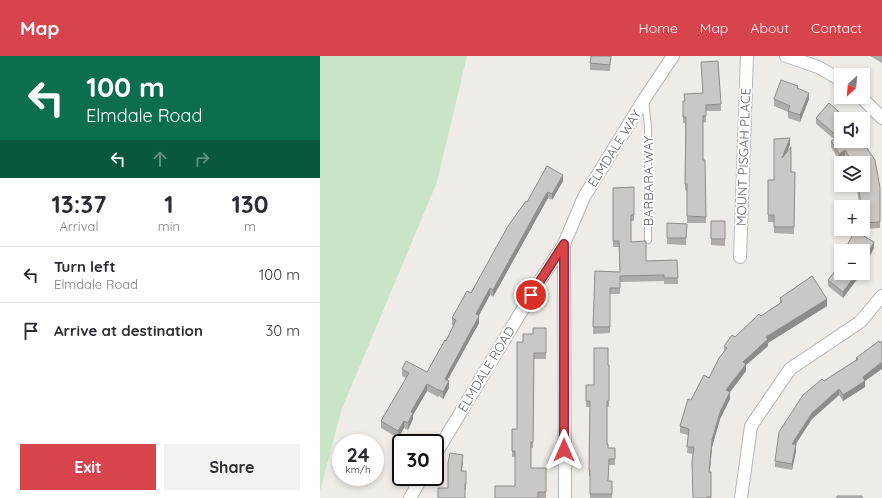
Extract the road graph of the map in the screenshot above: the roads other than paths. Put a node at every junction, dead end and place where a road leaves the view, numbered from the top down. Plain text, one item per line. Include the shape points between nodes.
1 (672, 56) edge
2 (747, 56) edge
3 (786, 56) edge
4 (834, 76) edge
5 (645, 98) junction
6 (868, 104) edge
7 (882, 118) edge
8 (648, 240) dead end
9 (564, 244) junction
10 (740, 257) dead end
11 (882, 296) edge
12 (444, 440) edge
13 (417, 486) edge
14 (410, 498) edge
15 (565, 498) edge
16 (741, 498) edge

1 - 5 street, ELMDALE WAY
2 - 10 street, MOUNT PISGAH PLACE
3 - 4 street via 818,67
5 - 8 lane, BARBARA WAY via 648,127
5 - 9 street, ELMDALE WAY via 584,198
6 - 7 street
9 - 12 street, ELMDALE ROAD
9 - 15 street
11 - 16 street via 860,322 790,368 751,426
13 - 14 street

